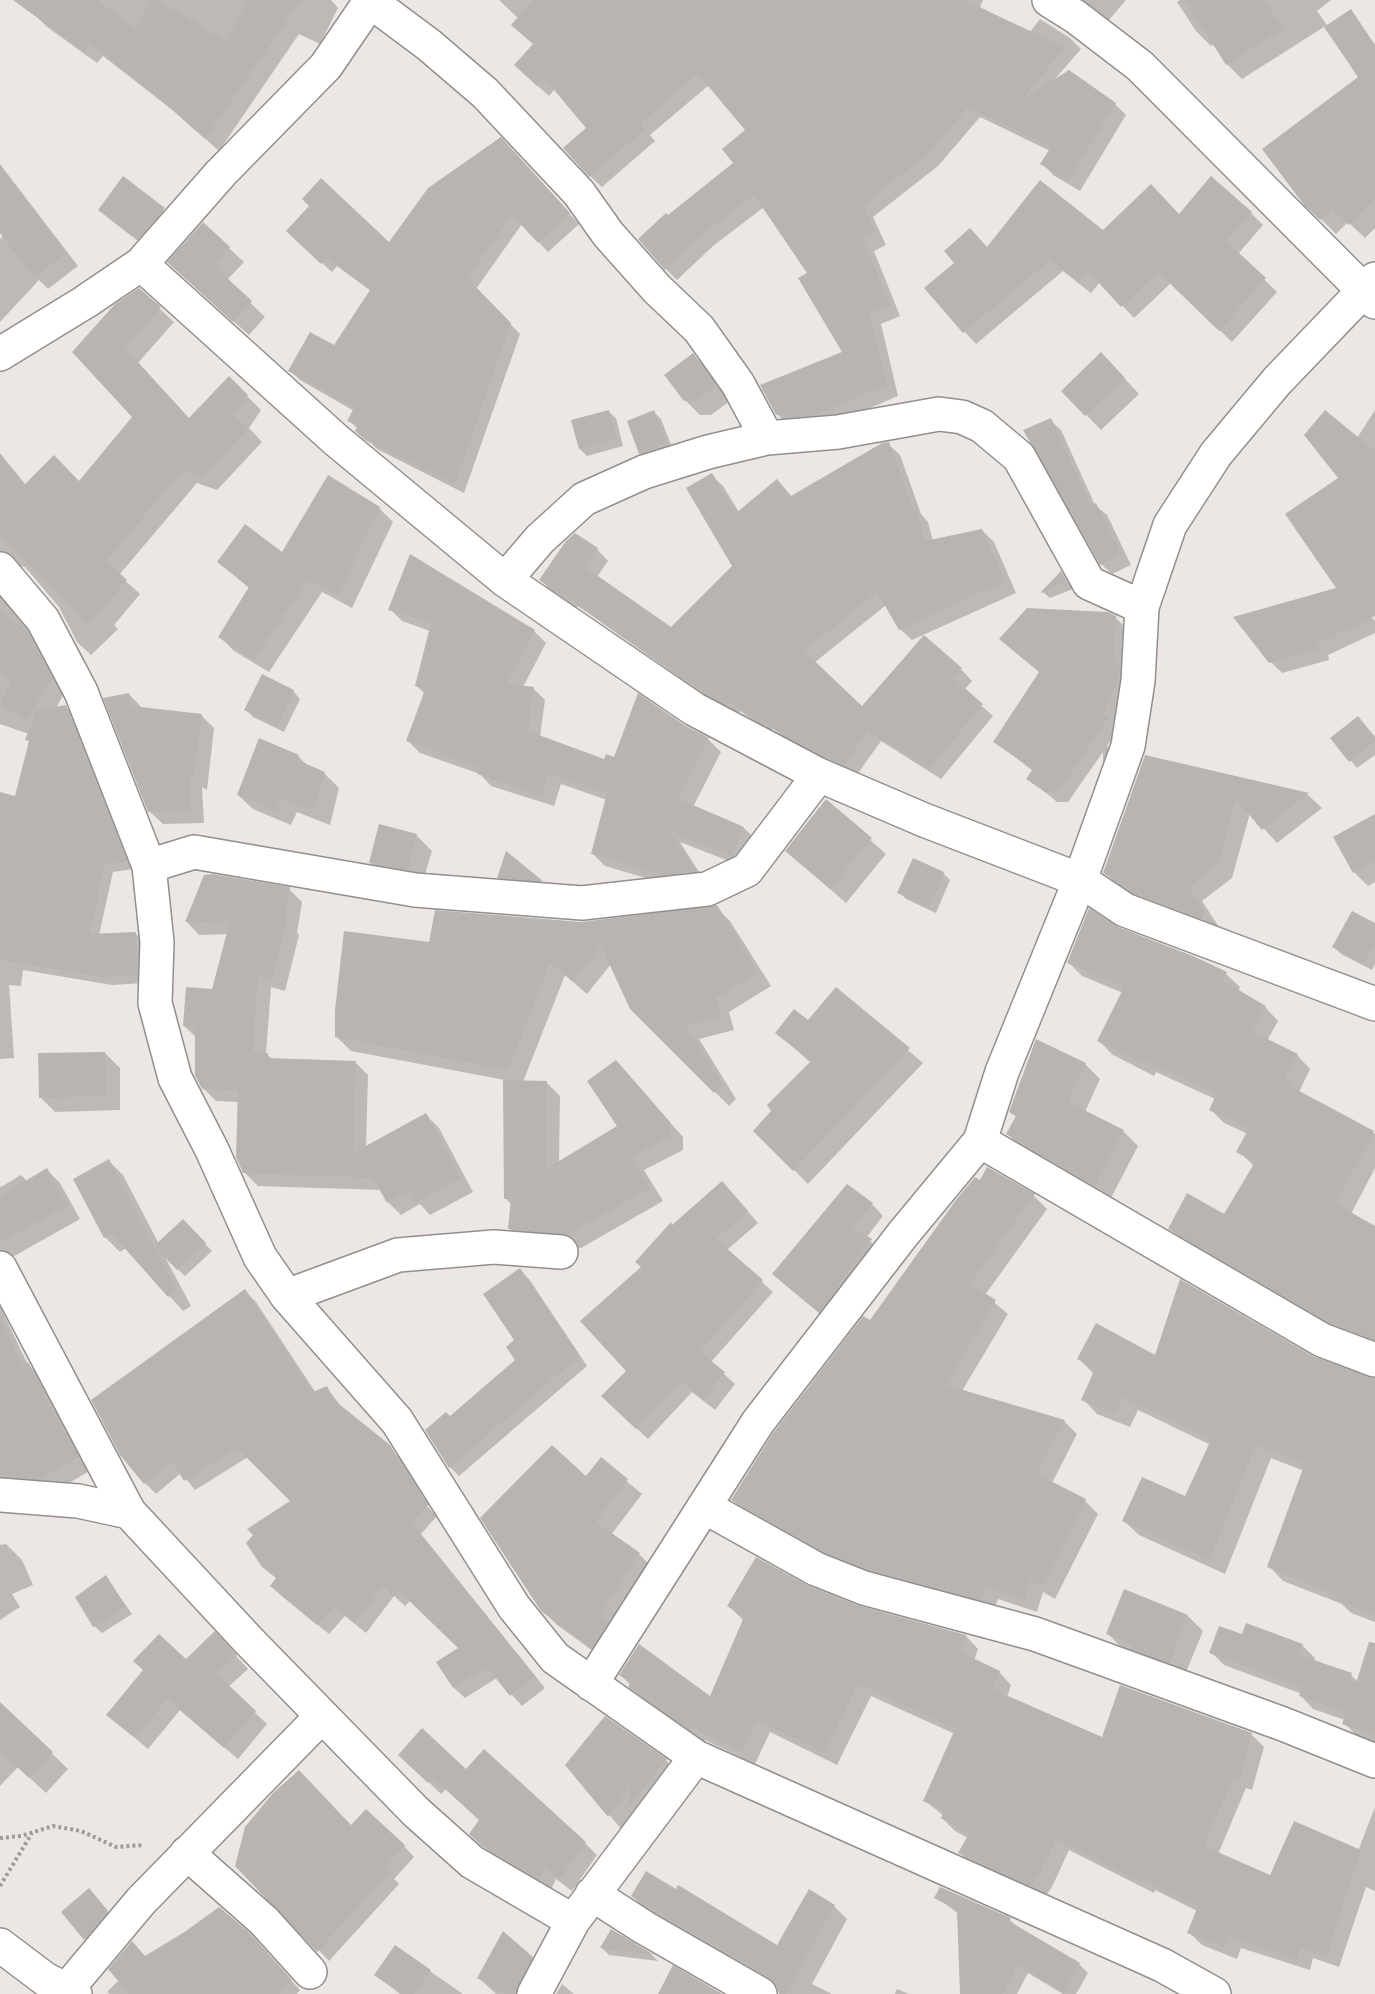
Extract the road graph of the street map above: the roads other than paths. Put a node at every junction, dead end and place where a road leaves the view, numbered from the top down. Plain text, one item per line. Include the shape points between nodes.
1 (1049, 0) edge
2 (371, 1) edge
3 (141, 264) junction
4 (1371, 290) edge
5 (0, 354) edge
6 (767, 438) junction
7 (0, 569) edge
8 (505, 580) junction
9 (1142, 608) junction
10 (819, 775) junction
11 (149, 866) junction
12 (1080, 880) junction
13 (1375, 1004) edge
14 (980, 1141) junction
15 (561, 1252) dead end
16 (0, 1268) edge
17 (287, 1296) junction
18 (1375, 1360) edge
19 (0, 1495) edge
20 (705, 1507) junction
21 (129, 1512) junction
22 (591, 1684) junction
23 (322, 1716) junction
24 (696, 1757) junction
25 (1375, 1761) edge
26 (193, 1846) junction
27 (592, 1894) junction
28 (573, 1922) junction
29 (0, 1945) edge
30 (310, 1972) dead end
31 (69, 1993) edge
32 (534, 1994) edge
33 (760, 1994) edge
34 (1214, 1994) edge

1 - 4 street via 1140,66
2 - 3 street via 326,66 221,173
2 - 6 street via 485,93 579,193 608,234 699,329 738,384
3 - 5 street
3 - 8 street via 336,440
4 - 9 street via 1277,381 1216,454 1170,525
6 - 8 street via 644,472 584,499 540,539
6 - 9 street via 838,432 939,414 962,417 982,426 1019,457 1089,583
7 - 11 street via 43,620 81,692
8 - 10 street via 694,710
9 - 12 street via 1138,681 1128,746
10 - 11 street via 747,870 707,889 582,903 415,890 194,852
10 - 12 street
11 - 17 street via 156,942 155,1003 175,1078 260,1257
12 - 13 street via 1125,910
12 - 14 street via 1002,1072
14 - 18 street via 1322,1340
14 - 20 street via 758,1422
15 - 17 street via 494,1247 398,1256
16 - 21 street
17 - 22 street via 397,1421 514,1607 555,1658
19 - 21 street via 78,1501
20 - 22 street
20 - 25 street via 816,1569 864,1588 1035,1634
21 - 23 street
22 - 24 street
23 - 26 street
23 - 28 street via 416,1812 472,1862
24 - 27 street
24 - 34 street via 1152,1960
26 - 30 street
26 - 31 street via 141,1901
27 - 28 street
27 - 33 street
28 - 32 street
29 - 31 street

